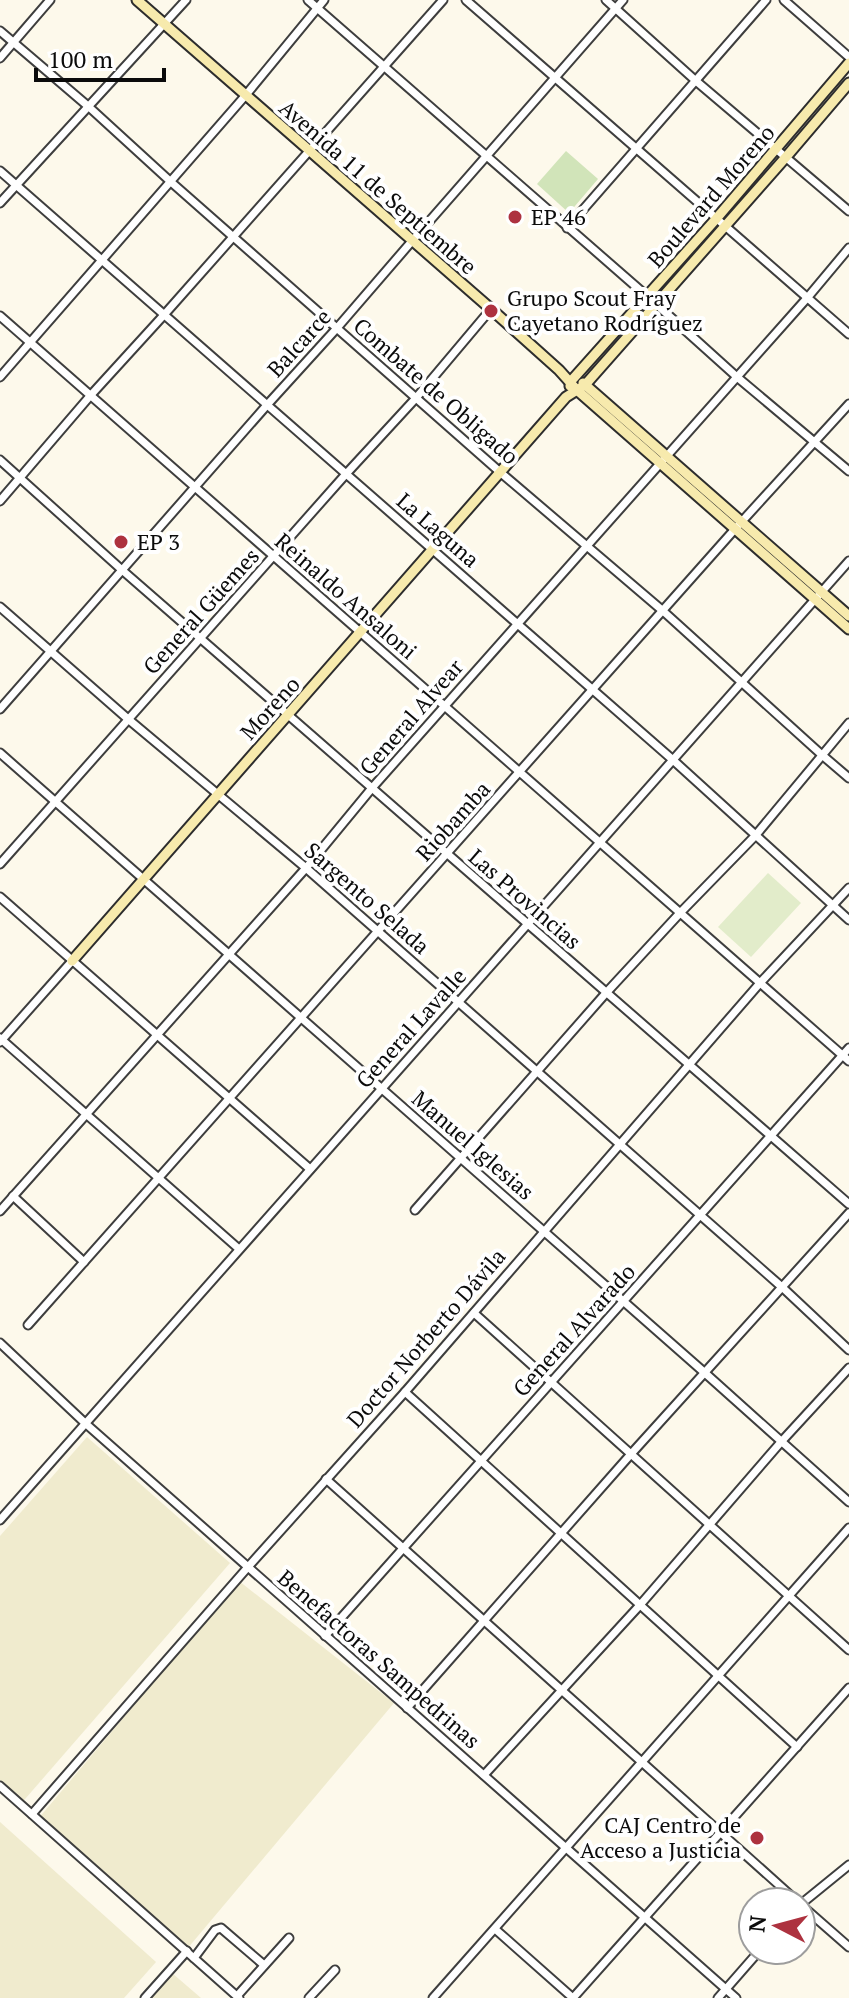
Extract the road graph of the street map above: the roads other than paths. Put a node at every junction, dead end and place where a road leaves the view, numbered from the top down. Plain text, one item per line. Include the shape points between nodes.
1 (50, 0) edge
2 (137, 0) edge
3 (186, 0) edge
4 (308, 0) edge
5 (324, 0) edge
6 (443, 0) edge
7 (466, 0) edge
8 (606, 0) edge
9 (623, 0) edge
10 (766, 0) edge
11 (784, 0) edge
12 (317, 8) junction
13 (615, 9) junction
14 (164, 24) junction
15 (0, 31) edge
16 (13, 42) junction
17 (849, 57) edge
18 (0, 58) edge
19 (849, 63) edge
20 (384, 67) junction
21 (556, 77) junction
22 (696, 81) junction
23 (849, 83) edge
24 (245, 96) junction
25 (89, 107) junction
26 (777, 149) junction
27 (636, 150) junction
28 (308, 151) junction
29 (487, 156) junction
30 (786, 157) junction
31 (0, 171) edge
32 (171, 182) junction
33 (16, 185) junction
34 (0, 203) edge
35 (849, 211) edge
36 (716, 219) junction
37 (725, 226) junction
38 (567, 228) junction
39 (233, 237) junction
40 (412, 241) junction
41 (849, 248) edge
42 (102, 261) junction
43 (647, 296) junction
44 (808, 297) junction
45 (656, 304) junction
46 (491, 309) junction
47 (0, 316) edge
48 (163, 316) junction
49 (337, 328) junction
50 (849, 334) edge
51 (31, 343) junction
52 (0, 377) edge
53 (737, 377) junction
54 (577, 384) junction
55 (90, 396) junction
56 (566, 397) joint
57 (416, 398) junction
58 (849, 404) edge
59 (267, 405) junction
60 (816, 441) junction
61 (0, 460) edge
62 (663, 460) junction
63 (849, 471) edge
64 (500, 472) junction
65 (346, 474) junction
66 (21, 478) junction
67 (195, 488) junction
68 (0, 501) edge
69 (738, 526) junction
70 (588, 547) junction
71 (432, 549) junction
72 (273, 556) junction
73 (849, 561) edge
74 (122, 570) junction
75 (819, 596) junction
76 (0, 607) edge
77 (663, 611) junction
78 (849, 616) edge
79 (517, 623) junction
80 (849, 629) edge
81 (361, 633) junction
82 (200, 638) junction
83 (51, 652) junction
84 (742, 682) junction
85 (594, 690) junction
86 (445, 706) junction
87 (0, 709) edge
88 (289, 715) junction
89 (128, 719) junction
90 (849, 723) edge
91 (0, 753) edge
92 (822, 755) junction
93 (673, 760) junction
94 (520, 773) junction
95 (849, 778) edge
96 (372, 788) junction
97 (218, 794) junction
98 (55, 801) junction
99 (755, 836) junction
100 (600, 842) junction
101 (448, 854) junction
102 (0, 864) edge
103 (306, 868) junction
104 (144, 879) junction
105 (849, 888) edge
106 (0, 897) edge
107 (833, 905) junction
108 (680, 913) junction
109 (849, 920) edge
110 (527, 924) junction
111 (379, 932) junction
112 (229, 955) junction
113 (72, 961) junction
114 (760, 983) junction
115 (606, 993) junction
116 (458, 1002) junction
117 (302, 1018) junction
118 (158, 1035) junction
119 (1, 1040) edge
120 (849, 1048) edge
121 (846, 1058) edge
122 (689, 1065) junction
123 (538, 1072) junction
124 (381, 1088) junction
125 (230, 1099) junction
126 (86, 1114) junction
127 (769, 1135) junction
128 (620, 1144) junction
129 (461, 1158) junction
130 (310, 1169) junction
131 (159, 1179) junction
132 (13, 1196) junction
133 (849, 1204) edge
134 (415, 1210) dead end
135 (0, 1211) edge
136 (849, 1213) edge
137 (700, 1215) junction
138 (544, 1231) junction
139 (239, 1249) junction
140 (84, 1262) junction
141 (783, 1288) junction
142 (623, 1302) junction
143 (474, 1313) junction
144 (28, 1325) dead end
145 (0, 1343) edge
146 (849, 1350) edge
147 (849, 1368) edge
148 (705, 1373) junction
149 (551, 1383) junction
150 (405, 1392) junction
151 (85, 1423) junction
152 (781, 1442) junction
153 (631, 1454) junction
154 (482, 1462) junction
155 (326, 1479) junction
156 (849, 1502) edge
157 (0, 1520) edge
158 (709, 1525) junction
159 (849, 1528) edge
160 (561, 1533) junction
161 (403, 1549) junction
162 (248, 1567) junction
163 (789, 1596) junction
164 (640, 1605) junction
165 (483, 1621) junction
166 (325, 1636) junction
167 (849, 1650) edge
168 (718, 1676) junction
169 (849, 1688) edge
170 (561, 1690) junction
171 (407, 1708) junction
172 (797, 1747) junction
173 (642, 1762) junction
174 (484, 1775) junction
175 (0, 1786) edge
176 (32, 1814) junction
177 (720, 1833) junction
178 (566, 1848) junction
179 (849, 1865) edge
180 (781, 1886) edge
181 (817, 1890) edge
182 (645, 1918) junction
183 (817, 1918) edge
184 (495, 1929) junction
185 (289, 1938) dead end
186 (849, 1947) edge
187 (187, 1951) junction
188 (194, 1958) junction
189 (264, 1965) junction
190 (746, 1966) edge
191 (335, 1970) dead end
192 (726, 1989) junction
193 (238, 1997) edge
194 (145, 1998) edge
195 (309, 1998) edge
196 (433, 1998) edge
197 (573, 1998) edge
198 (718, 1998) edge
199 (736, 1998) edge

1 - 16 street
2 - 14 main road, Avenida 11 de Septiembre
3 - 14 street
4 - 12 street
5 - 12 street
6 - 20 street
7 - 21 street
8 - 13 street
9 - 13 street, Balcarce
10 - 22 street
11 - 17 street
12 - 20 street
12 - 24 street
13 - 21 street, Balcarce
13 - 22 street
14 - 24 main road, Avenida 11 de Septiembre
14 - 25 street
15 - 16 street, Combate de Obligado
16 - 18 street
16 - 25 street, Combate de Obligado
19 - 26 main road, Boulevard Moreno
20 - 28 street
20 - 29 street
21 - 27 street
21 - 29 street, Balcarce
22 - 26 street
22 - 27 street
23 - 30 main road, Boulevard Moreno
24 - 28 main road, Avenida 11 de Septiembre
24 - 32 street
25 - 32 street, Combate de Obligado
25 - 33 street
26 - 30 street
26 - 36 main road, Boulevard Moreno
27 - 36 street
27 - 38 street
28 - 39 street
28 - 40 main road, Avenida 11 de Septiembre
29 - 38 street
29 - 40 street, Balcarce
30 - 35 street
30 - 37 main road, Boulevard Moreno
31 - 33 street, La Laguna
32 - 39 street, Combate de Obligado
32 - 42 street
33 - 34 street
33 - 42 street, La Laguna
36 - 37 street
36 - 43 main road, Boulevard Moreno
37 - 44 street
37 - 45 main road, Boulevard Moreno
38 - 43 street
39 - 48 street
39 - 49 street, Combate de Obligado
40 - 46 main road, Avenida 11 de Septiembre
40 - 49 street, Balcarce
41 - 44 street, General Alvear
42 - 48 street, La Laguna
42 - 51 street
43 - 45 street
43 - 54 main road, Boulevard Moreno
44 - 50 street
44 - 53 street, General Alvear
45 - 53 street
45 - 54 main road, Boulevard Moreno
46 - 54 main road, Avenida 11 de Septiembre
46 - 57 street, General Güemes
47 - 51 street, Reinaldo Ansaloni
48 - 55 street
48 - 59 street, La Laguna
49 - 57 street, Combate de Obligado
49 - 59 street, Balcarce
51 - 52 street
51 - 55 street, Reinaldo Ansaloni
53 - 60 street
53 - 62 street, General Alvear
54 - 56 main road, Boulevard Moreno
54 - 62 main road, Avenida 11 de Septiembre
55 - 66 street
55 - 67 street, Reinaldo Ansaloni
56 - 64 main road, Moreno
57 - 64 street, Combate de Obligado
57 - 65 street, General Güemes
58 - 60 street, Riobamba
59 - 65 street, La Laguna
59 - 67 street, Balcarce
60 - 63 street
60 - 69 street, Riobamba
61 - 66 street, Las Provincias
62 - 69 main road, Avenida 11 de Septiembre
62 - 70 street, General Alvear
64 - 70 street, Combate de Obligado
64 - 71 main road, Moreno
65 - 71 street, La Laguna
65 - 72 street, General Güemes
66 - 68 street
66 - 74 street, Las Provincias
67 - 72 street, Reinaldo Ansaloni
67 - 74 street, Balcarce
69 - 75 main road, Avenida 11 de Septiembre
69 - 77 street, Riobamba
70 - 77 street, Combate de Obligado
70 - 79 street, General Alvear
71 - 79 street, La Laguna
71 - 81 main road, Moreno
72 - 81 street, Reinaldo Ansaloni
72 - 82 street, General Güemes
73 - 75 street, General Lavalle
74 - 82 street, Las Provincias
74 - 83 street, Balcarce
75 - 78 main road, Avenida 11 de Septiembre
75 - 80 main road, Avenida 11 de Septiembre
75 - 84 street, General Lavalle
76 - 83 street, Sargento Selada
77 - 84 street, Combate de Obligado
77 - 85 street, Riobamba
79 - 85 street, La Laguna
79 - 86 street, General Alvear
81 - 86 street, Reinaldo Ansaloni
81 - 88 main road, Moreno
82 - 88 street, Las Provincias
82 - 89 street, General Güemes
83 - 87 street, Balcarce
83 - 89 street, Sargento Selada
84 - 92 street, Combate de Obligado
84 - 93 street, General Lavalle
85 - 93 street, La Laguna
85 - 94 street, Riobamba
86 - 94 street, Reinaldo Ansaloni
86 - 96 street, General Alvear
88 - 96 street, Las Provincias
88 - 97 main road, Moreno
89 - 97 street, Sargento Selada
89 - 98 street, General Güemes
90 - 92 street
91 - 98 street, Manuel Iglesias
92 - 95 street, Combate de Obligado
92 - 99 street
93 - 99 street, La Laguna
93 - 100 street, General Lavalle
94 - 100 street, Reinaldo Ansaloni
94 - 101 street, Riobamba
96 - 101 street, Las Provincias
96 - 103 street, General Alvear
97 - 103 street, Sargento Selada
97 - 104 main road, Moreno
98 - 102 street, General Güemes
98 - 104 street, Manuel Iglesias
99 - 107 street, La Laguna
99 - 108 street
100 - 108 street, Reinaldo Ansaloni
100 - 110 street, General Lavalle
101 - 110 street, Las Provincias
101 - 111 street, Riobamba
103 - 111 street, Sargento Selada
103 - 112 street, General Alvear
104 - 112 street, Manuel Iglesias
104 - 113 main road, Moreno
105 - 107 street, Doctor Norberto Dávila
106 - 113 street
107 - 109 street, La Laguna
107 - 114 street, Doctor Norberto Dávila
108 - 114 street, Reinaldo Ansaloni
108 - 115 street
110 - 115 street, Las Provincias
110 - 116 street, General Lavalle
111 - 116 street, Sargento Selada
111 - 117 street, Riobamba
112 - 117 street, Manuel Iglesias
112 - 118 street, General Alvear
113 - 118 street
113 - 119 street, Moreno
114 - 121 street, Reinaldo Ansaloni
114 - 122 street, Doctor Norberto Dávila
115 - 122 street, Las Provincias
115 - 123 street
116 - 123 street, Sargento Selada
116 - 124 street, General Lavalle
117 - 124 street, Manuel Iglesias
117 - 125 street, Riobamba
118 - 125 street
118 - 126 street, General Alvear
119 - 126 street
120 - 121 street, General Alvarado
121 - 127 street, General Alvarado
122 - 127 street, Las Provincias
122 - 128 street, Doctor Norberto Dávila
123 - 128 street, Sargento Selada
123 - 129 street
124 - 129 street, Manuel Iglesias
124 - 130 street, General Lavalle
125 - 130 street
125 - 131 street, Riobamba
126 - 131 street
126 - 132 street, General Alvear
127 - 133 street, Las Provincias
127 - 137 street, General Alvarado
128 - 137 street, Sargento Selada
128 - 138 street, Doctor Norberto Dávila
129 - 134 street
129 - 138 street, Manuel Iglesias
130 - 139 street, General Lavalle
131 - 139 street
131 - 140 street, Riobamba
132 - 135 street, General Alvear
132 - 140 street
136 - 141 street
137 - 141 street, Sargento Selada
137 - 142 street, General Alvarado
138 - 142 street, Manuel Iglesias
138 - 143 street, Doctor Norberto Dávila
139 - 151 street, General Lavalle
140 - 144 street, Riobamba
141 - 146 street, Sargento Selada
141 - 148 street
142 - 148 street, Manuel Iglesias
142 - 149 street, General Alvarado
143 - 149 street
143 - 150 street, Doctor Norberto Dávila
145 - 151 street, Benefactoras Sampedrinas
147 - 152 street
148 - 152 street, Manuel Iglesias
148 - 153 street
149 - 153 street
149 - 154 street, General Alvarado
150 - 154 street
150 - 155 street, Doctor Norberto Dávila
151 - 157 street, General Lavalle
151 - 162 street, Benefactoras Sampedrinas
152 - 156 street, Manuel Iglesias
152 - 158 street
153 - 158 street
153 - 160 street
154 - 160 street
154 - 161 street, General Alvarado
155 - 161 street
155 - 162 street, Doctor Norberto Dávila
158 - 163 street
158 - 164 street
159 - 163 street
160 - 164 street
160 - 165 street
161 - 165 street
161 - 166 street, General Alvarado
162 - 166 street, Benefactoras Sampedrinas
162 - 176 street, Doctor Norberto Dávila
163 - 167 street
163 - 168 street
164 - 168 street
164 - 170 street
165 - 170 street
165 - 171 street
166 - 171 street, Benefactoras Sampedrinas
168 - 172 street
168 - 173 street
169 - 172 street
170 - 173 street
170 - 174 street
171 - 174 street, Benefactoras Sampedrinas
172 - 177 street
173 - 177 street
173 - 178 street
174 - 178 street, Benefactoras Sampedrinas
175 - 176 street
176 - 187 street
177 - 180 street
177 - 182 street
178 - 182 street, Benefactoras Sampedrinas
178 - 184 street
179 - 181 street
182 - 192 street, Benefactoras Sampedrinas
182 - 197 street
183 - 186 street
184 - 196 street
184 - 197 street
185 - 189 street
187 - 188 street
187 - 194 street
188 - 189 street via 221,1928
188 - 193 street
189 - 193 street
190 - 192 street
191 - 195 street
192 - 198 street
192 - 199 street, Benefactoras Sampedrinas

